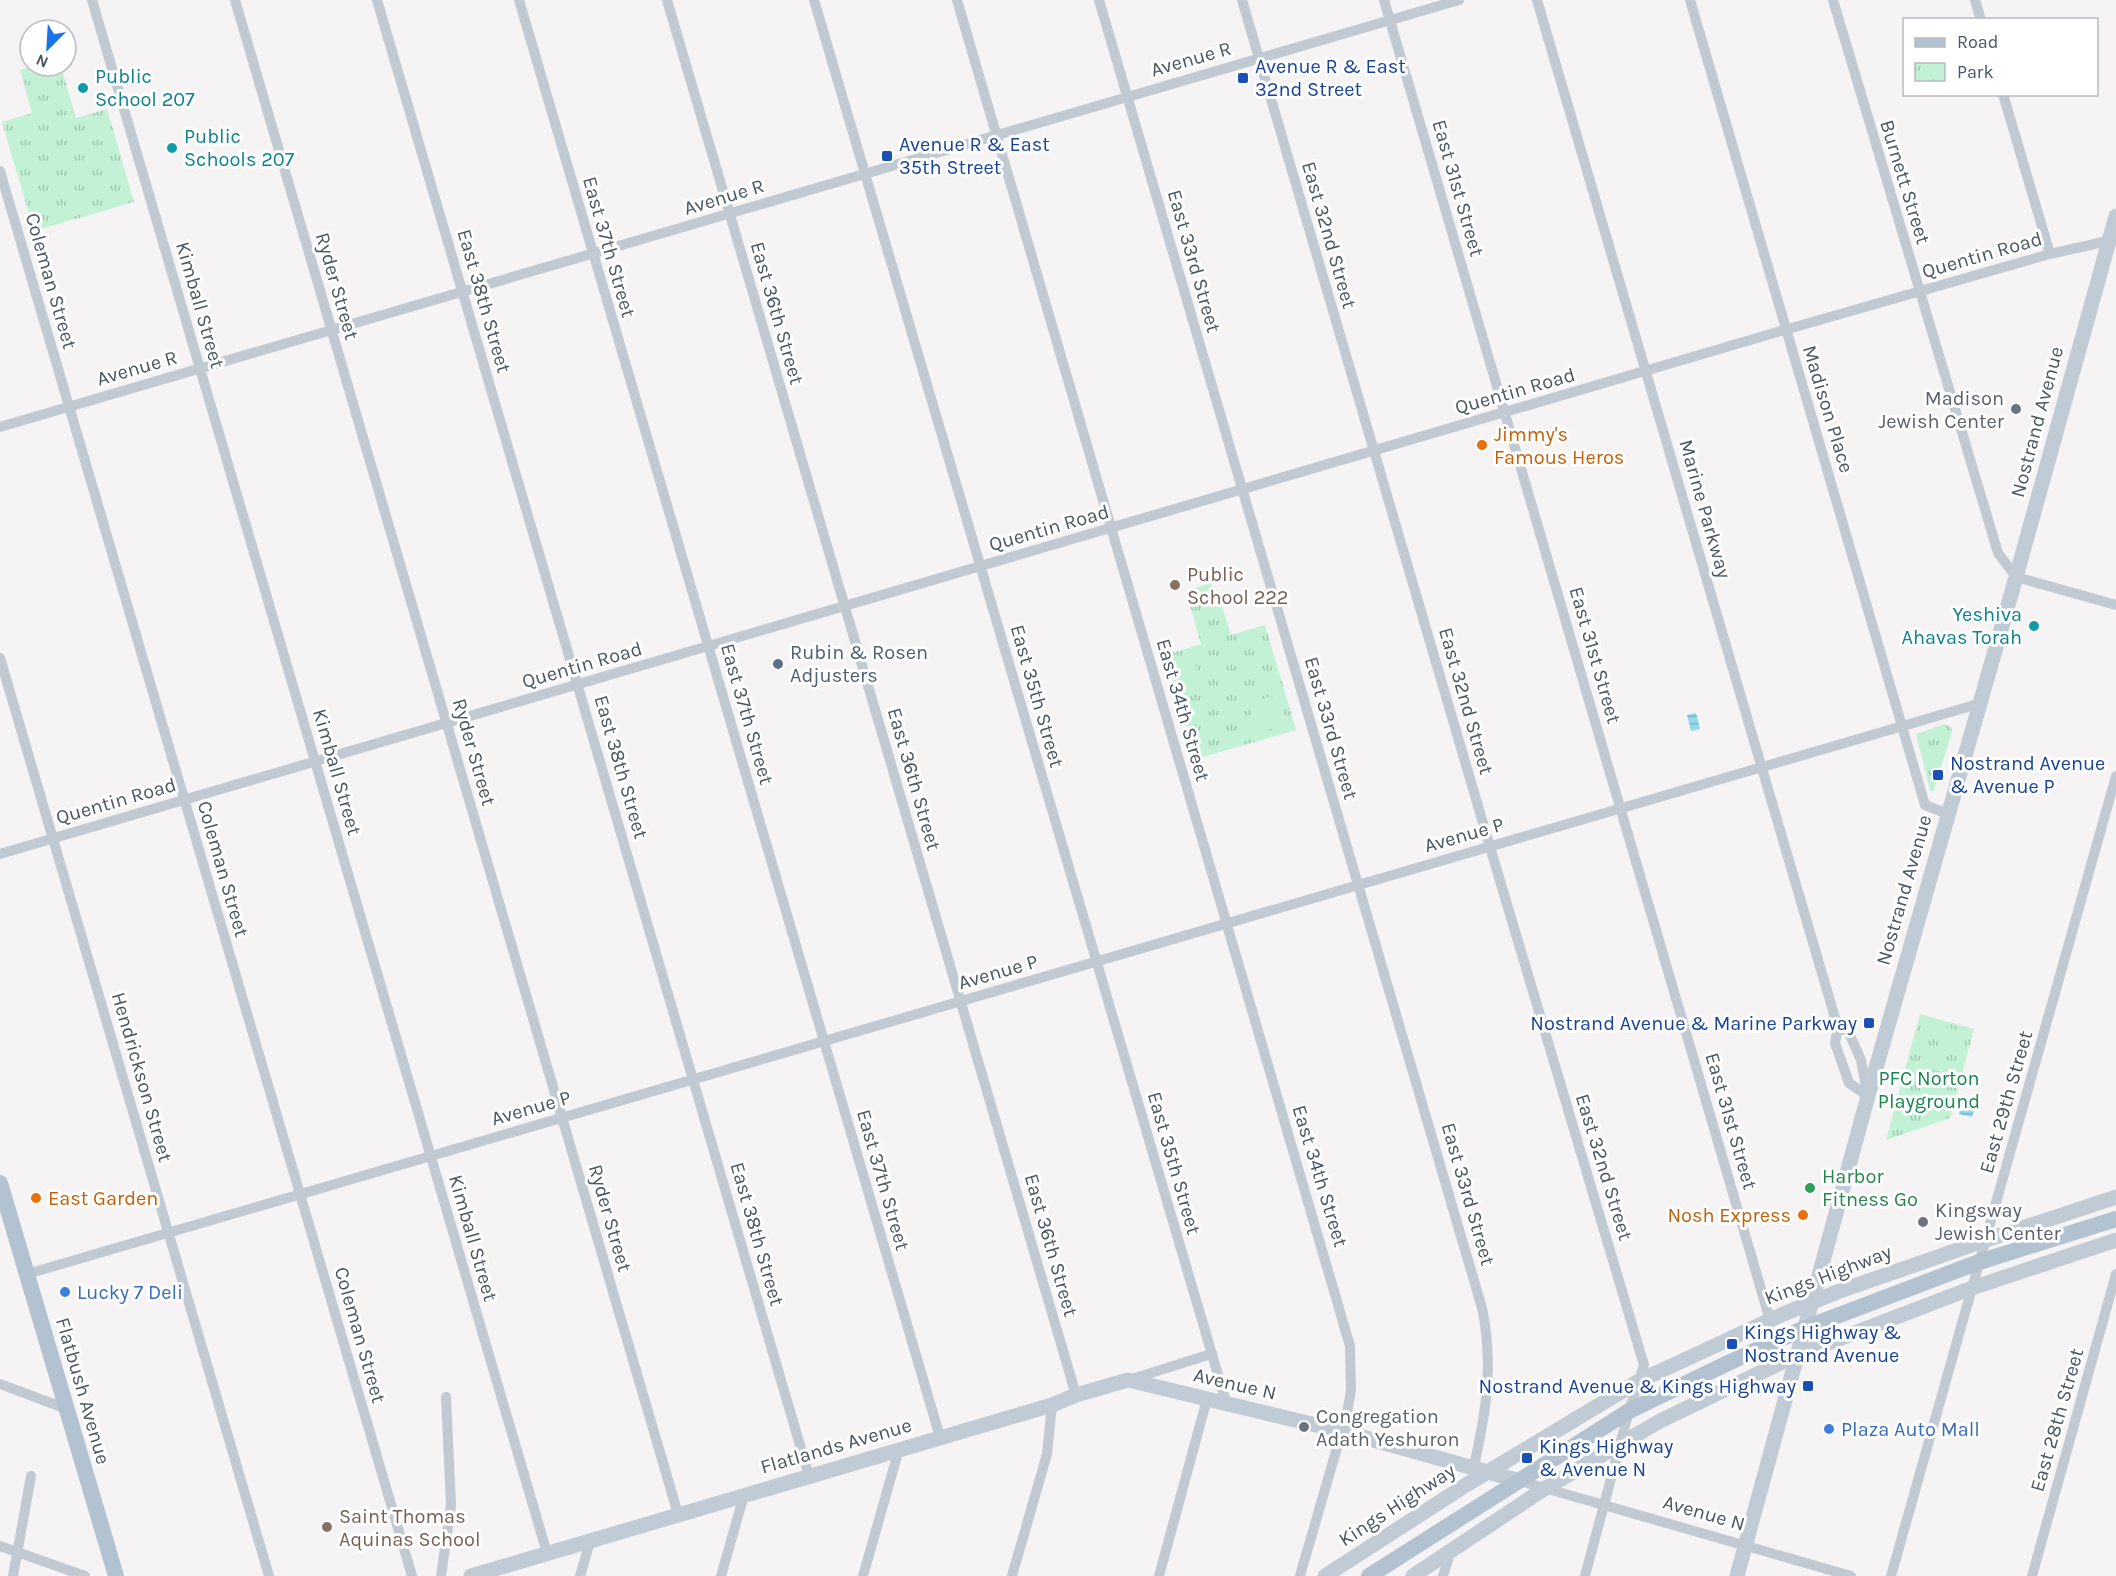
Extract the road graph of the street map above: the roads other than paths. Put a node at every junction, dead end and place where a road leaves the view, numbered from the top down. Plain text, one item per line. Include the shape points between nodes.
1 (92, 0) edge
2 (235, 0) edge
3 (377, 0) edge
4 (519, 0) edge
5 (667, 0) edge
6 (814, 0) edge
7 (957, 0) edge
8 (1099, 0) edge
9 (1242, 0) edge
10 (1384, 0) edge
11 (1459, 0) edge
12 (1537, 0) edge
13 (1690, 0) edge
14 (1833, 0) edge
15 (1975, 0) edge
16 (1980, 18) edge
17 (1389, 20) junction
18 (1259, 58) junction
19 (2004, 96) edge
20 (1128, 97) junction
21 (997, 135) junction
22 (0, 171) edge
23 (866, 173) junction
24 (730, 214) junction
25 (2116, 216) edge
26 (2108, 241) junction
27 (592, 254) junction
28 (2050, 254) junction
29 (462, 292) junction
30 (1919, 292) junction
31 (331, 330) junction
32 (1786, 330) junction
33 (200, 368) junction
34 (1645, 372) junction
35 (69, 407) junction
36 (1505, 413) junction
37 (0, 427) edge
38 (1373, 452) junction
39 (1242, 490) junction
40 (1111, 528) junction
41 (981, 567) junction
42 (2016, 577) junction
43 (2116, 605) edge
44 (844, 606) junction
45 (708, 646) junction
46 (0, 658) edge
47 (578, 685) junction
48 (1978, 704) junction
49 (446, 724) junction
50 (1904, 726) junction
51 (315, 762) junction
52 (1762, 767) junction
53 (2116, 776) edge
54 (184, 800) junction
55 (1621, 808) junction
56 (1948, 814) junction
57 (53, 838) junction
58 (1490, 847) junction
59 (0, 854) edge
60 (1359, 885) junction
61 (1227, 923) junction
62 (1096, 962) junction
63 (961, 1001) junction
64 (1838, 1028) junction
65 (824, 1041) junction
66 (693, 1080) junction
67 (1868, 1096) junction
68 (562, 1118) junction
69 (431, 1156) junction
70 (0, 1183) edge
71 (300, 1195) junction
72 (2116, 1197) edge
73 (2116, 1219) edge
74 (168, 1233) junction
75 (1986, 1240) junction
76 (2116, 1240) edge
77 (1979, 1262) junction
78 (27, 1274) junction
79 (2116, 1274) edge
80 (1972, 1288) junction
81 (1813, 1301) junction
82 (1770, 1320) junction
83 (1805, 1328) junction
84 (1211, 1354) junction
85 (1797, 1355) junction
86 (1128, 1380) junction
87 (1639, 1381) junction
88 (0, 1384) edge
89 (1076, 1395) junction
90 (446, 1397) dead end
91 (1207, 1399) junction
92 (1226, 1402) junction
93 (1052, 1405) junction
94 (67, 1409) junction
95 (1629, 1411) junction
96 (1341, 1431) junction
97 (940, 1437) junction
98 (1620, 1444) junction
99 (899, 1449) junction
100 (1480, 1471) junction
101 (31, 1476) dead end
102 (809, 1476) junction
103 (1520, 1481) junction
104 (1544, 1489) junction
105 (744, 1495) junction
106 (1604, 1506) junction
107 (678, 1514) junction
108 (590, 1542) junction
109 (0, 1546) edge
110 (1746, 1546) junction
111 (17, 1552) junction
112 (547, 1553) junction
113 (1450, 1553) junction
114 (13, 1576) edge
115 (85, 1576) edge
116 (116, 1576) edge
117 (269, 1576) edge
118 (412, 1576) edge
119 (441, 1576) edge
120 (471, 1576) edge
121 (580, 1576) edge
122 (721, 1576) edge
123 (863, 1576) edge
124 (1012, 1576) edge
125 (1159, 1576) edge
126 (1300, 1576) edge
127 (1325, 1576) edge
128 (1369, 1576) edge
129 (1413, 1576) edge
130 (1443, 1576) edge
131 (1585, 1576) edge
132 (1737, 1576) edge
133 (1851, 1576) edge
134 (1890, 1576) edge
135 (2032, 1576) edge

1 - 33 street, Kimball Street
2 - 31 street, Ryder Street
3 - 29 street, East 38th Street
4 - 27 street, East 37th Street
5 - 24 street, East 36th Street
6 - 23 street, East 35th Street
7 - 21 street, East 34th Street
8 - 20 street, East 33rd Street
9 - 18 street, East 32nd Street
10 - 17 street, East 31st Street
11 - 17 street, Avenue R
12 - 34 street, Marine Parkway
13 - 32 street, Madison Place
14 - 30 street, Burnett Street
15 - 16 street
17 - 18 street, Avenue R
17 - 36 street, East 31st Street
18 - 20 street, Avenue R
18 - 38 street, East 32nd Street
19 - 28 street
20 - 21 street, Avenue R
20 - 39 street, East 33rd Street
21 - 23 street, Avenue R
21 - 40 street, East 34th Street
22 - 35 street, Coleman Street
23 - 24 street, Avenue R
23 - 41 street, East 35th Street
24 - 27 street, Avenue R
24 - 44 street, East 36th Street
25 - 26 main road, Nostrand Avenue
26 - 28 street, Quentin Road
26 - 42 main road, Nostrand Avenue
27 - 29 street, Avenue R
27 - 45 street, East 37th Street
28 - 30 street, Quentin Road
29 - 31 street, Avenue R
29 - 47 street, East 38th Street
30 - 32 street, Quentin Road
30 - 42 street, Burnett Street via 1998,553
31 - 33 street, Avenue R
31 - 49 street, Ryder Street
32 - 34 street, Quentin Road
32 - 50 street, Madison Place
33 - 35 street, Avenue R
33 - 51 street, Kimball Street
34 - 36 street, Quentin Road
34 - 52 street, Marine Parkway
35 - 37 street, Avenue R
35 - 54 street, Coleman Street
36 - 38 street, Quentin Road
36 - 55 street, East 31st Street
38 - 39 street, Quentin Road
38 - 58 street, East 32nd Street
39 - 40 street, Quentin Road
39 - 60 street, East 33rd Street
40 - 41 street, Quentin Road
40 - 61 street, East 34th Street
41 - 44 street, Quentin Road
41 - 62 street, East 35th Street
42 - 43 street
42 - 48 main road, Nostrand Avenue
44 - 45 street, Quentin Road
44 - 63 street, East 36th Street
45 - 47 street, Quentin Road
45 - 65 street, East 37th Street
46 - 57 street, Hendrickson Street
47 - 49 street, Quentin Road
47 - 66 street, East 38th Street
48 - 50 street, Avenue P
48 - 56 main road, Nostrand Avenue
49 - 51 street, Quentin Road
49 - 68 street, Ryder Street
50 - 52 street, Avenue P
50 - 56 street, Madison Place via 1925,805
51 - 54 street, Quentin Road
51 - 69 street, Kimball Street
52 - 55 street, Avenue P
52 - 64 street, Marine Parkway
53 - 75 street, East 29th Street
54 - 57 street, Quentin Road
54 - 71 street, Coleman Street
55 - 58 street, Avenue P
55 - 82 street, East 31st Street
56 - 67 main road, Nostrand Avenue
57 - 59 street, Quentin Road
57 - 74 street, Hendrickson Street
58 - 60 street, Avenue P
58 - 87 street, East 32nd Street via 1644,1365
60 - 61 street, Avenue P
60 - 100 street, East 33rd Street via 1482,1308 1488,1380
61 - 62 street, Avenue P
61 - 96 street, East 34th Street via 1350,1346 1351,1390
62 - 63 street, Avenue P
62 - 84 street, East 35th Street
63 - 65 street, Avenue P
63 - 89 street, East 36th Street
64 - 67 street, Marine Parkway via 1848,1031 1861,1060
64 - 67 street, Marine Parkway via 1835,1043 1849,1083
65 - 66 street, Avenue P
65 - 97 street, East 37th Street
66 - 68 street, Avenue P
66 - 102 street, East 38th Street
67 - 81 main road, Nostrand Avenue
68 - 69 street, Avenue P
68 - 107 street, Ryder Street
69 - 71 street, Avenue P
69 - 112 street, Kimball Street
70 - 78 main road, Flatbush Avenue
71 - 74 street, Avenue P
71 - 118 street, Coleman Street
72 - 75 main road, Kings Highway
73 - 77 main road, Kings Highway
74 - 78 street, Avenue P
74 - 117 street, Hendrickson Street
75 - 77 street, East 29th Street
75 - 81 main road, Kings Highway
76 - 80 main road
77 - 80 street, East 29th Street
77 - 83 main road, Kings Highway
78 - 94 main road, Flatbush Avenue
79 - 135 street, East 28th Street
80 - 85 main road
80 - 134 street, East 29th Street
81 - 82 main road, Kings Highway
81 - 83 main road, Nostrand Avenue
82 - 87 main road, Kings Highway
83 - 85 main road, Nostrand Avenue
83 - 95 main road, Kings Highway
84 - 86 street, Flatlands Avenue
84 - 92 street, East 35th Street
85 - 98 main road
85 - 110 main road, Nostrand Avenue
86 - 89 main road, Flatlands Avenue
86 - 91 main road, Avenue N
87 - 95 street, East 32nd Street
87 - 100 main road, Kings Highway
88 - 94 street
89 - 93 main road, Flatlands Avenue
90 - 119 street via 451,1505
91 - 92 main road, Avenue N
91 - 125 street
92 - 96 main road, Avenue N
93 - 97 main road, Flatlands Avenue
93 - 124 street via 1047,1454
94 - 116 main road, Flatbush Avenue
95 - 98 street
95 - 103 main road, Kings Highway
96 - 100 main road, Avenue N
96 - 126 street, East 34th Street
97 - 99 main road, Flatlands Avenue
98 - 104 main road
98 - 106 street
99 - 102 main road, Flatlands Avenue
99 - 123 street
100 - 103 main road, Avenue N
100 - 127 main road, Kings Highway
101 - 111 street
102 - 105 main road, Flatlands Avenue
103 - 104 street, Avenue N
103 - 128 main road, Kings Highway
104 - 106 street, Avenue N
104 - 113 main road
105 - 107 main road, Flatlands Avenue
105 - 122 street
106 - 110 street, Avenue N
106 - 131 street
107 - 108 main road, Flatlands Avenue
108 - 112 main road, Flatlands Avenue
108 - 121 street
109 - 111 street
110 - 132 main road, Nostrand Avenue
110 - 133 street, Avenue N
111 - 114 street
111 - 115 street
112 - 120 main road, Flatlands Avenue
113 - 129 main road
113 - 130 street

